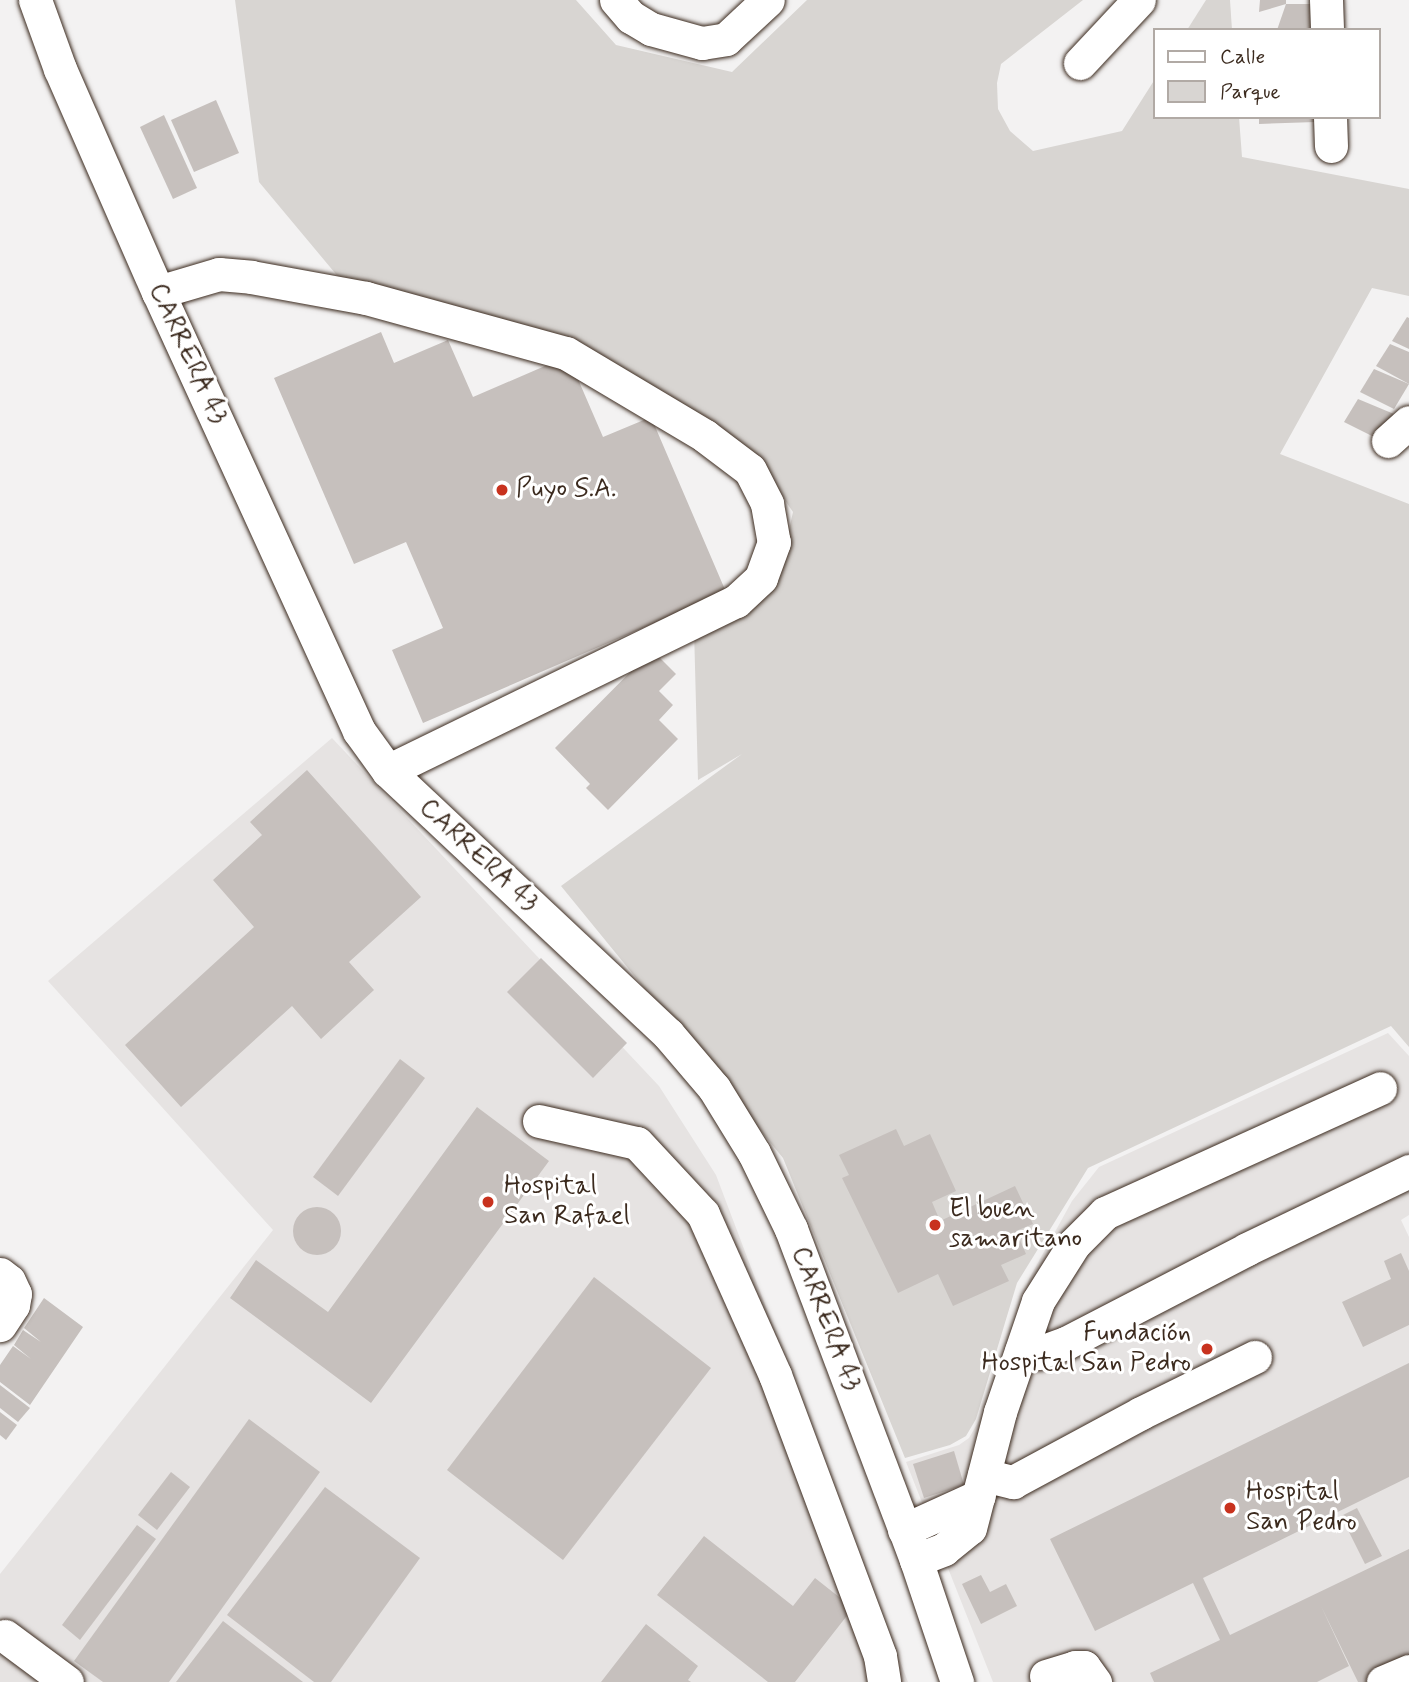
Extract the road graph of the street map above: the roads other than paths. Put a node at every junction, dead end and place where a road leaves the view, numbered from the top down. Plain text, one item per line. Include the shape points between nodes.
1 (35, 0) edge
2 (616, 0) edge
3 (768, 0) edge
4 (1139, 0) edge
5 (1326, 0) edge
6 (1327, 28) edge
7 (1080, 63) dead end
8 (158, 292) junction
9 (388, 771) junction
10 (1380, 1088) dead end
11 (539, 1121) dead end
12 (1409, 1171) edge
13 (0, 1274) edge
14 (0, 1325) edge
15 (1021, 1351) junction
16 (1255, 1357) dead end
17 (981, 1485) junction
18 (904, 1530) junction
19 (916, 1560) junction
20 (5, 1636) dead end
21 (1409, 1671) edge
22 (1046, 1676) dead end
23 (67, 1682) edge
24 (884, 1682) edge
25 (957, 1682) edge
26 (1095, 1682) edge
27 (1383, 1682) edge

1 - 8 street, CARRERA 43 via 60,69
2 - 3 street via 631,17 651,29 702,43 726,39
4 - 7 street
5 - 6 street
8 - 9 street, CARRERA 43 via 359,731
8 - 9 street via 219,274 251,277 366,298 566,353 705,436 750,470 767,504 774,542 761,578 736,601
9 - 18 street, CARRERA 43 via 668,1034 714,1088 754,1153 791,1229
10 - 15 street via 1105,1213 1074,1244 1038,1301
11 - 24 street via 637,1143 703,1214 775,1375 880,1656
12 - 15 street via 1066,1343 1038,1353
13 - 14 street via 15,1294
15 - 17 street
16 - 17 street via 1013,1482
17 - 18 street
17 - 19 street via 970,1528 944,1549
18 - 19 street, CARRERA 43
19 - 25 street, CARRERA 43
20 - 23 street
21 - 27 street
22 - 26 street via 1084,1668

